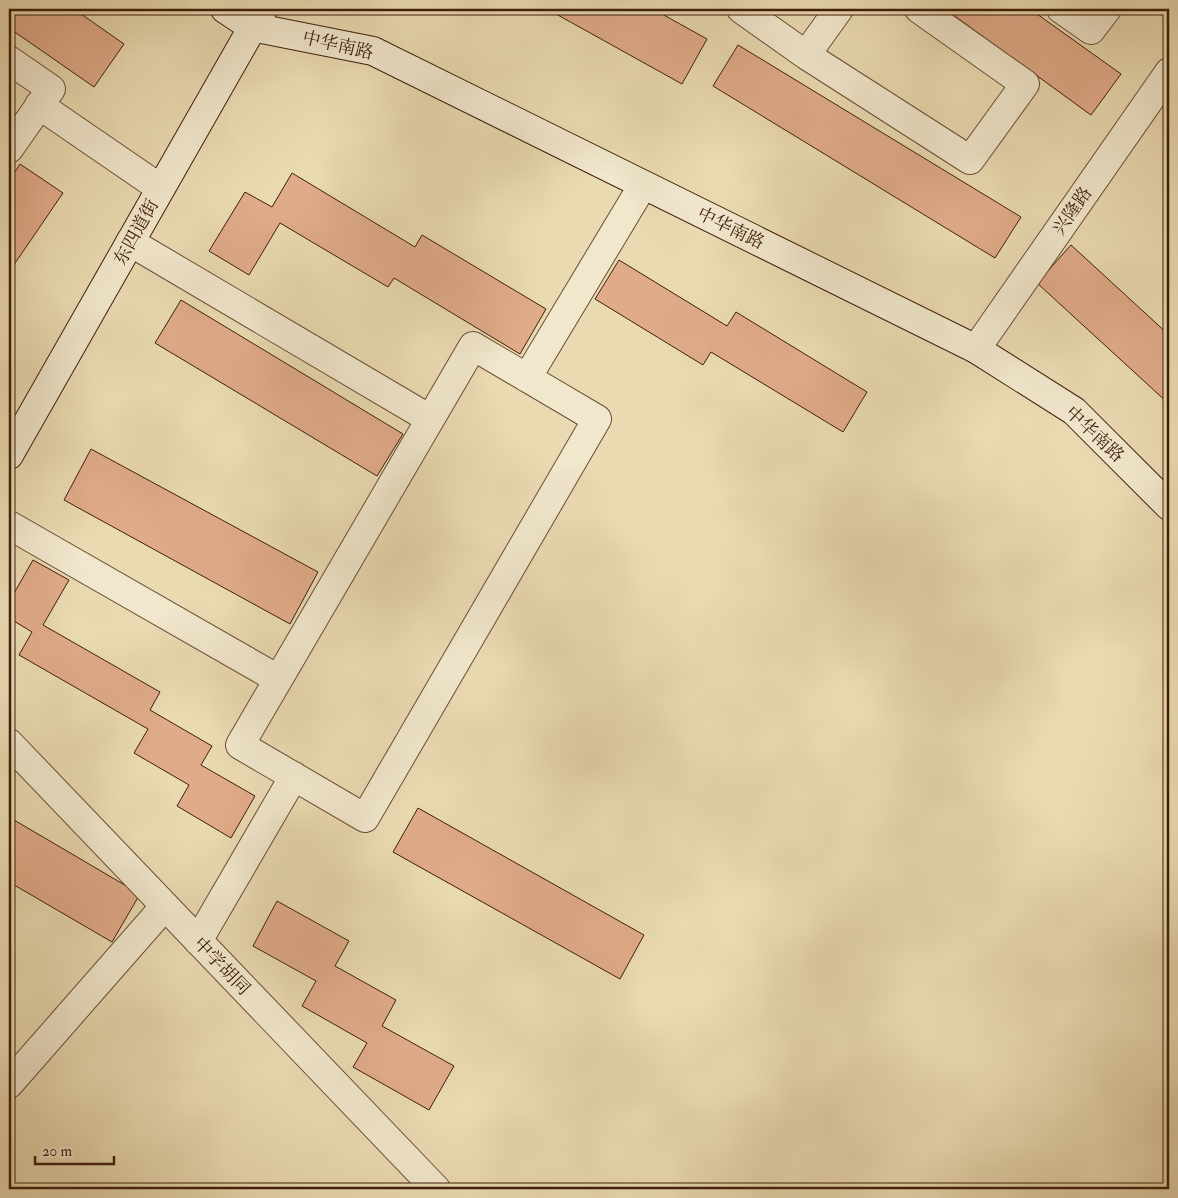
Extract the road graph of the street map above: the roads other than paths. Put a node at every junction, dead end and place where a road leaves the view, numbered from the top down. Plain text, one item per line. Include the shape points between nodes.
1 (225, 9) edge
2 (741, 9) edge
3 (839, 9) edge
4 (919, 9) edge
5 (1061, 9) edge
6 (1106, 9) edge
7 (257, 18) edge
8 (806, 55) junction
9 (9, 60) edge
10 (1169, 72) edge
11 (39, 105) junction
12 (9, 149) edge
13 (643, 185) junction
14 (160, 188) junction
15 (130, 242) junction
16 (976, 349) junction
17 (527, 378) junction
18 (430, 419) junction
19 (9, 455) edge
20 (1169, 506) edge
21 (9, 526) edge
22 (278, 680) junction
23 (9, 743) edge
24 (294, 776) junction
25 (165, 906) junction
26 (198, 941) junction
27 (9, 1084) edge
28 (436, 1189) edge

1 - 7 street
2 - 8 street
3 - 8 street
4 - 8 street via 1026,84 970,160
5 - 6 street via 1091,30
7 - 13 street, 中华南路 via 373,51
7 - 14 street, 东四道街
9 - 11 street via 51,89
10 - 16 street, 兴隆路
11 - 12 street
11 - 14 street
13 - 16 street, 中华南路
13 - 17 street
14 - 15 street, 东四道街
15 - 18 street
15 - 19 street, 东四道街
16 - 20 street, 中华南路 via 1074,411
17 - 18 street via 472,346
17 - 24 street via 597,419 365,818
18 - 22 street
21 - 22 street
22 - 24 street via 240,745
23 - 25 street, 中学胡同
24 - 26 street
25 - 26 street, 中学胡同
25 - 27 street
26 - 28 street, 中学胡同

